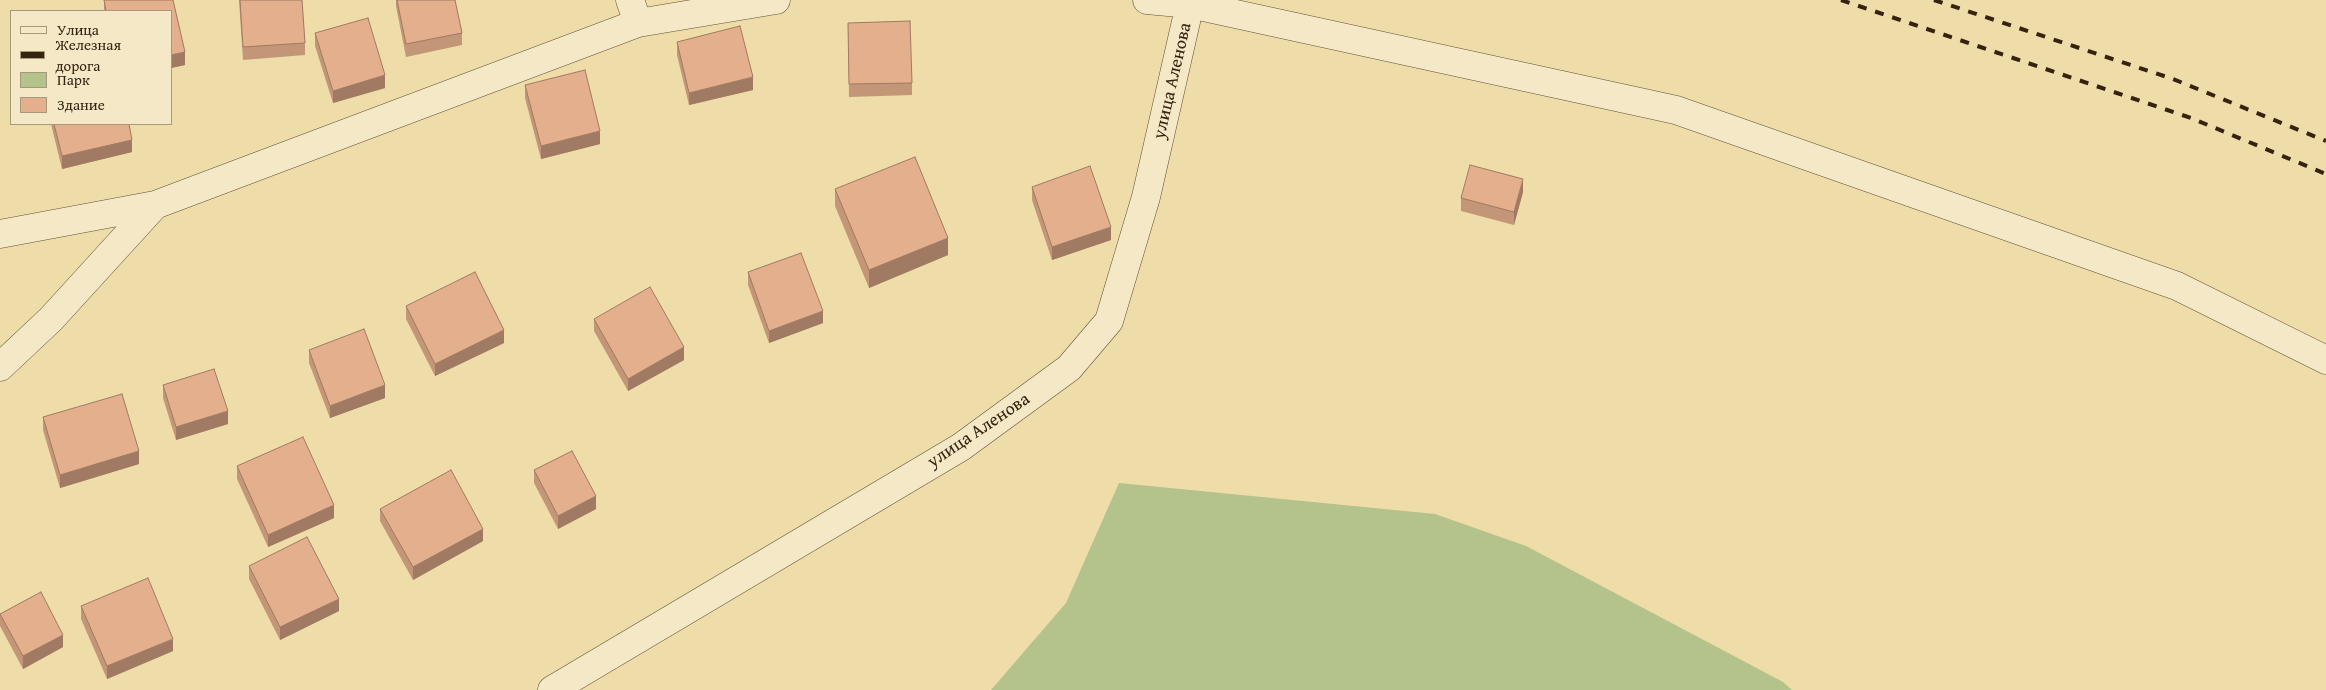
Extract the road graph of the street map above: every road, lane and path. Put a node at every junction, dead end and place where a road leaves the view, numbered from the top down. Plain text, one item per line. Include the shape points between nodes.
1 (776, 0) edge
2 (1147, 0) edge
3 (1190, 4) junction
4 (634, 11) edge
5 (156, 205) junction
6 (0, 234) edge
7 (2326, 360) edge
8 (0, 367) edge
9 (552, 690) edge

1 - 4 street
2 - 3 street
3 - 7 street via 1676,110 2177,286
3 - 9 street, улица Аленова via 1146,196 1112,313 1109,321 1069,368 961,447
4 - 5 street
5 - 6 street
5 - 8 street via 51,319

